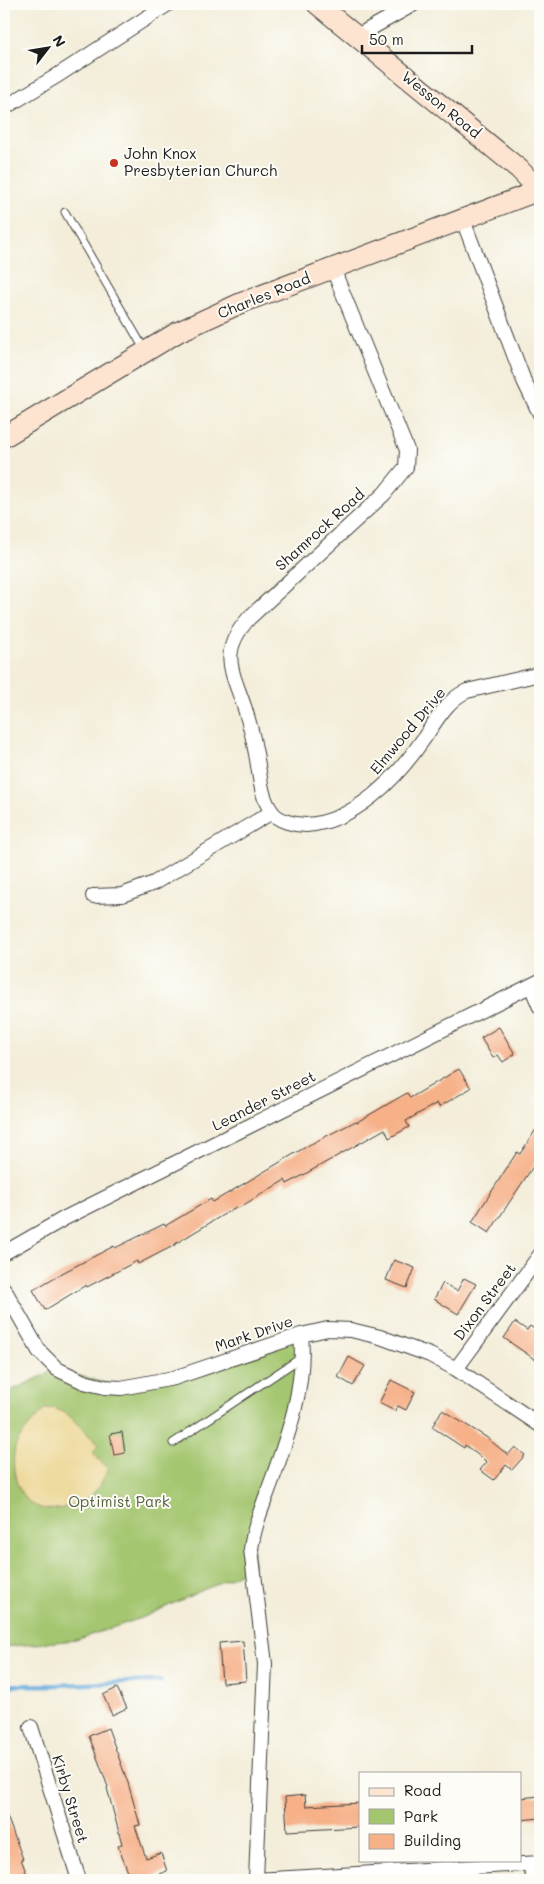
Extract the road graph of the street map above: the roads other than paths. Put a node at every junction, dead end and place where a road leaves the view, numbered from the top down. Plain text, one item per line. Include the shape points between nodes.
1 (168, 4) edge
2 (317, 4) edge
3 (414, 4) edge
4 (357, 36) junction
5 (4, 108) edge
6 (540, 190) edge
7 (65, 212) dead end
8 (463, 220) junction
9 (333, 269) junction
10 (146, 352) junction
11 (540, 414) edge
12 (4, 437) edge
13 (540, 674) edge
14 (272, 812) junction
15 (94, 896) dead end
16 (536, 984) edge
17 (540, 1007) edge
18 (4, 1253) edge
19 (540, 1255) edge
20 (4, 1289) edge
21 (301, 1335) junction
22 (303, 1356) junction
23 (456, 1369) junction
24 (540, 1425) edge
25 (173, 1443) dead end
26 (31, 1727) dead end
27 (535, 1863) edge
28 (79, 1880) edge
29 (256, 1880) edge
30 (534, 1880) edge

1 - 5 street
2 - 4 street, Wesson Road
3 - 4 street
4 - 6 street, Wesson Road via 519,169
6 - 8 street, Charles Road
7 - 10 lane
8 - 9 street, Charles Road
8 - 11 street via 524,382
9 - 10 street, Charles Road via 241,303 178,332
9 - 14 street, Shamrock Road via 407,450 406,467 384,494 249,618 230,647 231,669 248,719 263,794
10 - 12 street, Charles Road
13 - 14 street, Elmwood Drive via 458,695 391,779 361,804 336,818 319,824 300,825 281,820
14 - 15 street via 154,883 122,895
16 - 17 street
16 - 18 street, Leander Street via 83,1210
19 - 23 street, Dixon Street
20 - 21 street, Mark Drive via 39,1351 57,1369 84,1382 105,1387 121,1388 174,1378
21 - 22 street
21 - 23 street, Mark Drive via 328,1329 351,1330 407,1346
22 - 25 lane
22 - 29 street via 301,1383 251,1549 265,1664
23 - 24 street, Mark Drive
26 - 28 street, Kirby Street
27 - 29 street
27 - 30 street

